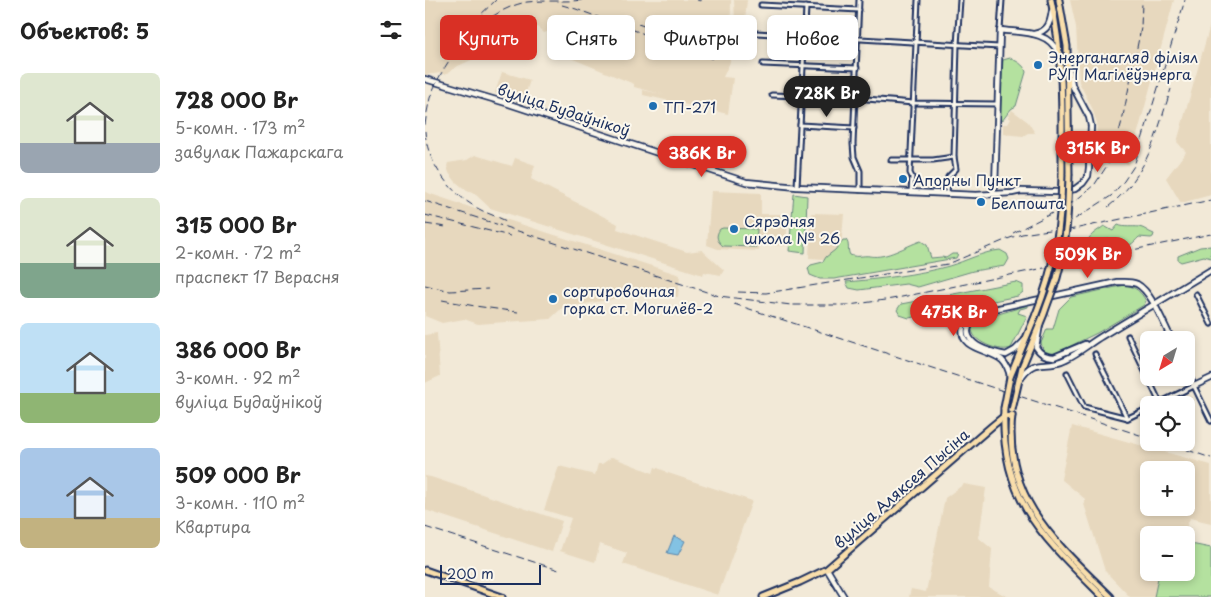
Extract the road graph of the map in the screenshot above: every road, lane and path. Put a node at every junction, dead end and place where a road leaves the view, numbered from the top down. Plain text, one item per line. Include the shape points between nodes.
1 (859, 0) edge
2 (917, 0) edge
3 (960, 0) edge
4 (1001, 0) edge
5 (1051, 0) edge
6 (1059, 0) edge
7 (761, 5) dead end
8 (1053, 6) junction
9 (806, 8) junction
10 (859, 10) junction
11 (806, 15) edge
12 (858, 25) edge
13 (1000, 30) junction
14 (1033, 34) junction
15 (858, 40) edge
16 (917, 43) junction
17 (957, 45) junction
18 (999, 47) junction
19 (803, 60) edge
20 (857, 60) edge
21 (1068, 60) junction
22 (1061, 61) junction
23 (763, 64) dead end
24 (803, 66) junction
25 (857, 68) junction
26 (425, 80) edge
27 (773, 94) dead end
28 (801, 95) junction
29 (855, 98) junction
30 (913, 103) junction
31 (956, 104) junction
32 (998, 104) junction
33 (800, 125) junction
34 (853, 128) junction
35 (955, 156) junction
36 (891, 160) dead end
37 (910, 160) junction
38 (797, 187) junction
39 (860, 190) junction
40 (911, 192) junction
41 (947, 194) junction
42 (992, 194) junction
43 (1211, 270) edge
44 (1196, 294) dead end
45 (1153, 305) junction
46 (999, 309) junction
47 (1040, 323) junction
48 (1211, 324) edge
49 (1168, 331) edge
50 (1128, 336) dead end
51 (1025, 339) junction
52 (1096, 339) junction
53 (1095, 354) dead end
54 (1067, 373) dead end
55 (1010, 377) junction
56 (1211, 378) edge
57 (1019, 380) junction
58 (1194, 386) joint
59 (1195, 386) edge
60 (1157, 396) edge
61 (1176, 396) edge
62 (1140, 412) edge
63 (1012, 413) junction
64 (1003, 417) junction
65 (1128, 418) junction
66 (1211, 421) edge
67 (992, 426) junction
68 (1003, 432) junction
69 (827, 569) junction
70 (425, 570) edge
71 (501, 597) edge
72 (763, 597) edge
73 (844, 597) edge
74 (1103, 597) edge
75 (1111, 597) edge

1 - 10 street
2 - 16 street
3 - 17 street
4 - 13 street
5 - 8 main road
6 - 21 main road
7 - 9 street
8 - 14 main road via 1048,28
8 - 22 main road
9 - 10 street
9 - 11 street
10 - 12 street
13 - 14 main road
13 - 18 main road
14 - 22 main road via 1051,42
15 - 16 street
16 - 17 street
16 - 30 street
17 - 18 street
17 - 31 street
18 - 32 main road
19 - 24 street
20 - 25 street
21 - 42 main road, вуліца Будаўнікоў via 1072,85 1091,126 1088,176 1075,189 1059,192
21 - 47 main road, bridge via 1068,212 1057,276
22 - 51 main road, bridge via 1062,176 1057,248 1050,276
23 - 24 street
24 - 25 street
24 - 28 street
25 - 29 street
26 - 38 main road, вуліца Будаўнікоў via 744,182
27 - 28 street
28 - 29 street
28 - 33 street
29 - 30 street
29 - 34 street
30 - 31 street
30 - 37 street
31 - 32 street
31 - 35 street
32 - 42 main road via 995,187
33 - 34 street
33 - 38 street
34 - 39 street
35 - 37 street
35 - 41 street via 956,169 948,177
36 - 37 street
37 - 40 street
38 - 39 main road, вуліца Будаўнікоў
39 - 40 main road, вуліца Будаўнікоў
40 - 41 main road, вуліца Будаўнікоў
41 - 42 main road, вуліца Будаўнікоў
43 - 45 main road
44 - 48 street
45 - 46 main road via 1138,285 1123,282
45 - 49 main road
45 - 52 main road
46 - 51 main road via 971,321 968,332 971,340 1006,354
46 - 55 main road via 969,317 962,331 969,344 1002,360
47 - 52 main road via 1036,346 1041,354 1048,357
47 - 57 main road
50 - 60 street
51 - 55 main road
52 - 57 main road via 1058,363 1031,366
53 - 65 street
54 - 65 street via 1084,407
55 - 64 main road, bridge
56 - 59 main road
57 - 63 main road, bridge
58 - 61 street
58 - 66 street
62 - 65 street
63 - 64 main road
63 - 75 main road via 1010,433 1015,462 1029,504 1051,537
64 - 67 main road, вуліца Аляксея Пысіна
64 - 68 main road
67 - 68 main road via 999,425
67 - 69 main road, вуліца Аляксея Пысіна
68 - 74 main road via 1008,466 1024,507 1047,540
69 - 72 main road, вуліца Аляксея Пысіна
69 - 73 main road
70 - 71 main road

